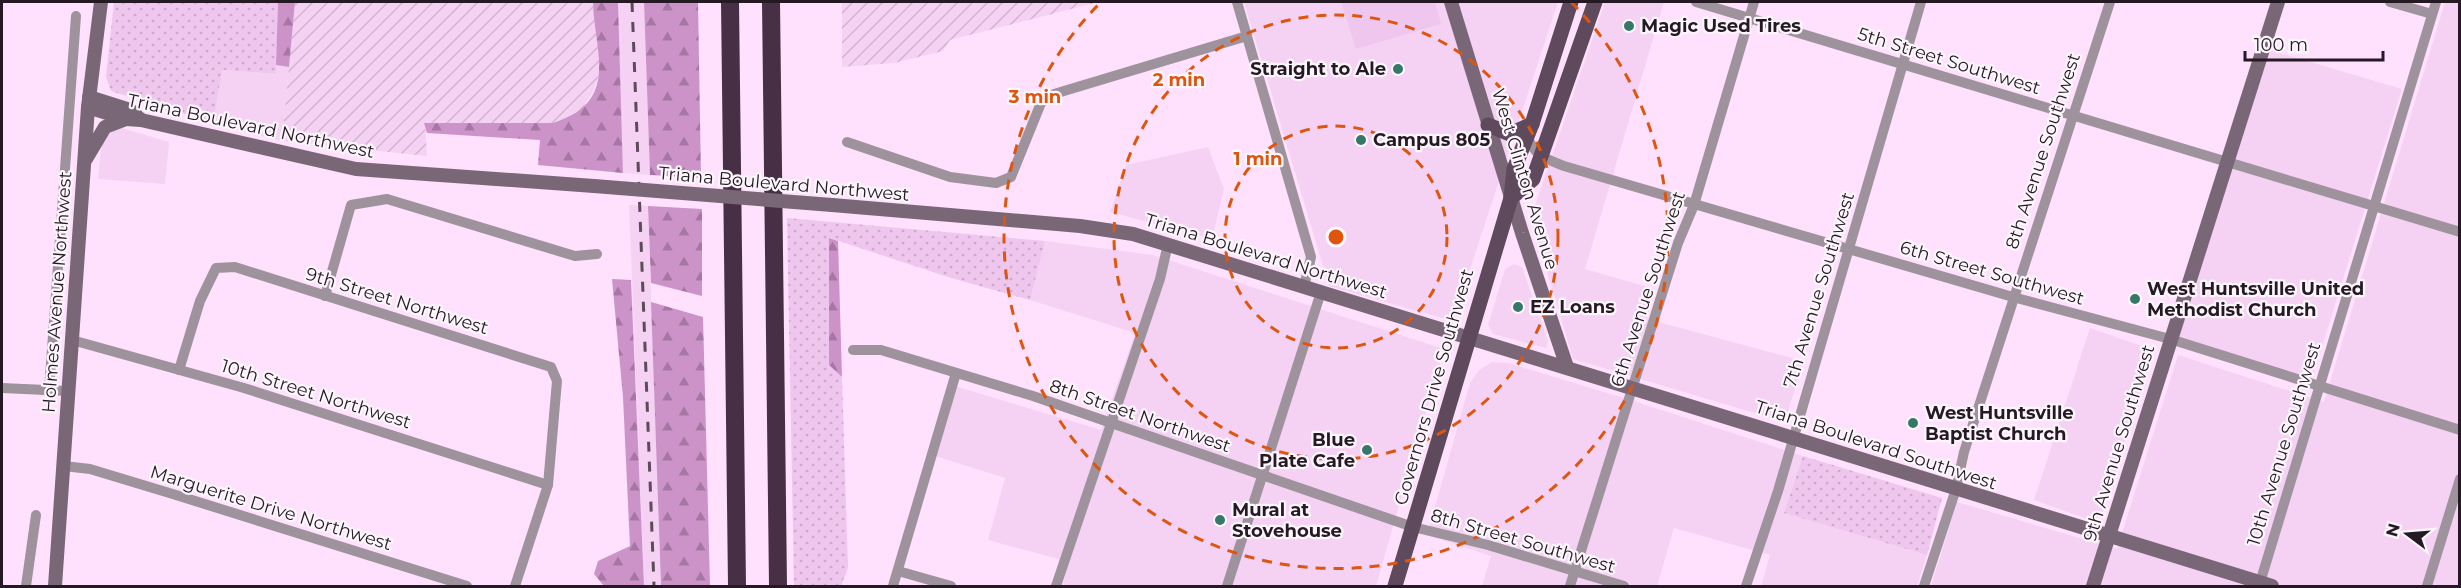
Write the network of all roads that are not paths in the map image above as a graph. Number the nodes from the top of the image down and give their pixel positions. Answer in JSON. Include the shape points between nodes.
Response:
{"nodes":[{"id":1,"x":101,"y":2,"type":"edge"},
{"id":2,"x":730,"y":2,"type":"edge"},
{"id":3,"x":771,"y":2,"type":"edge"},
{"id":4,"x":1237,"y":2,"type":"edge"},
{"id":5,"x":1451,"y":2,"type":"edge"},
{"id":6,"x":1571,"y":2,"type":"edge"},
{"id":7,"x":1595,"y":2,"type":"edge"},
{"id":8,"x":1696,"y":2,"type":"edge"},
{"id":9,"x":1754,"y":2,"type":"edge"},
{"id":10,"x":1921,"y":2,"type":"edge"},
{"id":11,"x":2110,"y":2,"type":"edge"},
{"id":12,"x":2278,"y":2,"type":"edge"},
{"id":13,"x":2390,"y":2,"type":"edge"},
{"id":14,"x":2436,"y":2,"type":"edge"},
{"id":15,"x":2432,"y":14,"type":"junction"},
{"id":16,"x":76,"y":16,"type":"dead end"},
{"id":17,"x":1749,"y":18,"type":"junction"},
{"id":18,"x":1246,"y":36,"type":"junction"},
{"id":19,"x":1903,"y":64,"type":"junction"},
{"id":20,"x":88,"y":102,"type":"junction"},
{"id":21,"x":2072,"y":114,"type":"junction"},
{"id":22,"x":126,"y":119,"type":"junction"},
{"id":23,"x":141,"y":120,"type":"junction"},
{"id":24,"x":1488,"y":124,"type":"junction"},
{"id":25,"x":1529,"y":130,"type":"junction"},
{"id":26,"x":847,"y":142,"type":"dead end"},
{"id":27,"x":1542,"y":157,"type":"junction"},
{"id":28,"x":85,"y":161,"type":"junction"},
{"id":29,"x":2227,"y":161,"type":"junction"},
{"id":30,"x":1511,"y":198,"type":"junction"},
{"id":31,"x":1694,"y":205,"type":"junction"},
{"id":32,"x":2373,"y":207,"type":"junction"},
{"id":33,"x":2460,"y":232,"type":"edge"},
{"id":34,"x":1168,"y":244,"type":"junction"},
{"id":35,"x":1848,"y":249,"type":"junction"},
{"id":36,"x":597,"y":254,"type":"dead end"},
{"id":37,"x":1304,"y":287,"type":"junction"},
{"id":38,"x":1321,"y":292,"type":"junction"},
{"id":39,"x":325,"y":296,"type":"junction"},
{"id":40,"x":2013,"y":297,"type":"junction"},
{"id":41,"x":1469,"y":339,"type":"junction"},
{"id":42,"x":2170,"y":339,"type":"junction"},
{"id":43,"x":72,"y":340,"type":"junction"},
{"id":44,"x":853,"y":350,"type":"dead end"},
{"id":45,"x":1567,"y":367,"type":"junction"},
{"id":46,"x":179,"y":370,"type":"junction"},
{"id":47,"x":956,"y":373,"type":"junction"},
{"id":48,"x":2,"y":388,"type":"edge"},
{"id":49,"x":1633,"y":388,"type":"junction"},
{"id":50,"x":2318,"y":388,"type":"junction"},
{"id":51,"x":49,"y":390,"type":"junction"},
{"id":52,"x":67,"y":391,"type":"junction"},
{"id":53,"x":1110,"y":423,"type":"junction"},
{"id":54,"x":2460,"y":430,"type":"edge"},
{"id":55,"x":1793,"y":437,"type":"junction"},
{"id":56,"x":64,"y":466,"type":"junction"},
{"id":57,"x":1263,"y":475,"type":"junction"},
{"id":58,"x":2460,"y":479,"type":"edge"},
{"id":59,"x":548,"y":485,"type":"junction"},
{"id":60,"x":1956,"y":489,"type":"junction"},
{"id":61,"x":36,"y":515,"type":"dead end"},
{"id":62,"x":1413,"y":527,"type":"junction"},
{"id":63,"x":2109,"y":537,"type":"junction"},
{"id":64,"x":898,"y":571,"type":"junction"},
{"id":65,"x":1575,"y":572,"type":"junction"},
{"id":66,"x":2263,"y":585,"type":"edge"},
{"id":67,"x":26,"y":586,"type":"edge"},
{"id":68,"x":56,"y":586,"type":"edge"},
{"id":69,"x":467,"y":586,"type":"edge"},
{"id":70,"x":515,"y":586,"type":"edge"},
{"id":71,"x":736,"y":586,"type":"edge"},
{"id":72,"x":778,"y":586,"type":"edge"},
{"id":73,"x":893,"y":586,"type":"edge"},
{"id":74,"x":951,"y":586,"type":"edge"},
{"id":75,"x":1056,"y":586,"type":"edge"},
{"id":76,"x":1227,"y":586,"type":"edge"},
{"id":77,"x":1395,"y":586,"type":"edge"},
{"id":78,"x":1570,"y":586,"type":"edge"},
{"id":79,"x":1624,"y":586,"type":"edge"},
{"id":80,"x":1746,"y":586,"type":"edge"},
{"id":81,"x":1924,"y":586,"type":"edge"},
{"id":82,"x":2092,"y":586,"type":"edge"},
{"id":83,"x":2427,"y":586,"type":"edge"}],
"edges":[{"from":1,"to":20,"type":"street","name":"Holmes Avenue Northwest"},
{"from":2,"to":71,"type":"highway"},
{"from":3,"to":72,"type":"highway"},
{"from":4,"to":18,"type":"street"},
{"from":5,"to":24,"type":"street","name":"West Clinton Avenue"},
{"from":6,"to":25,"type":"main road","name":"Governors Drive Southwest"},
{"from":7,"to":27,"type":"main road"},
{"from":8,"to":17,"type":"street","name":"5th Street Southwest"},
{"from":9,"to":17,"type":"street","name":"6th Avenue Southwest"},
{"from":10,"to":19,"type":"street","name":"7th Avenue Southwest"},
{"from":11,"to":21,"type":"street","name":"8th Avenue Southwest"},
{"from":12,"to":29,"type":"street","name":"9th Avenue Southwest"},
{"from":13,"to":15,"type":"street"},
{"from":14,"to":15,"type":"street","name":"10th Avenue Southwest"},
{"from":15,"to":32,"type":"street","name":"10th Avenue Southwest"},
{"from":16,"to":51,"type":"street"},
{"from":17,"to":19,"type":"street","name":"5th Street Southwest"},
{"from":17,"to":31,"type":"street","name":"6th Avenue Southwest"},
{"from":18,"to":26,"type":"street","via":[[1054,94],[1041,103],[1011,177],[996,183],[950,177]]},
{"from":18,"to":37,"type":"street","via":[[1311,257]]},
{"from":19,"to":21,"type":"street","name":"5th Street Southwest"},
{"from":19,"to":35,"type":"street","name":"7th Avenue Southwest"},
{"from":20,"to":22,"type":"street","name":"Triana Boulevard Northwest"},
{"from":20,"to":23,"type":"street","via":[[130,110]]},
{"from":20,"to":28,"type":"street","name":"Holmes Avenue Northwest"},
{"from":21,"to":29,"type":"street","name":"5th Street Southwest"},
{"from":21,"to":40,"type":"street","name":"8th Avenue Southwest"},
{"from":22,"to":23,"type":"street","name":"Triana Boulevard Northwest"},
{"from":22,"to":28,"type":"street","via":[[105,128]]},
{"from":23,"to":34,"type":"street","name":"Triana Boulevard Northwest","bridge":true,"via":[[356,169],[1080,226]]},
{"from":24,"to":25,"type":"main road","via":[[1510,134]]},
{"from":24,"to":30,"type":"street","name":"West Clinton Avenue"},
{"from":25,"to":27,"type":"street","via":[[1532,149]]},
{"from":25,"to":30,"type":"main road","name":"Governors Drive Southwest","via":[[1514,169]]},
{"from":27,"to":30,"type":"main road","via":[[1533,179]]},
{"from":27,"to":31,"type":"street","name":"6th Street Southwest"},
{"from":28,"to":43,"type":"street","name":"Holmes Avenue Northwest"},
{"from":29,"to":32,"type":"street","name":"5th Street Southwest"},
{"from":29,"to":42,"type":"street","name":"9th Avenue Southwest"},
{"from":30,"to":41,"type":"main road","name":"Governors Drive Southwest"},
{"from":30,"to":45,"type":"street","name":"West Clinton Avenue"},
{"from":31,"to":35,"type":"street","name":"6th Street Southwest"},
{"from":31,"to":49,"type":"street","name":"6th Avenue Southwest","via":[[1678,243]]},
{"from":32,"to":33,"type":"street"},
{"from":32,"to":50,"type":"street","name":"10th Avenue Southwest"},
{"from":34,"to":37,"type":"street","name":"Triana Boulevard Northwest"},
{"from":34,"to":53,"type":"street","via":[[1160,279]]},
{"from":35,"to":40,"type":"street","name":"6th Street Southwest"},
{"from":35,"to":55,"type":"street","name":"7th Avenue Southwest"},
{"from":36,"to":39,"type":"street","via":[[575,256],[387,199],[351,205]]},
{"from":37,"to":38,"type":"street","name":"Triana Boulevard Northwest"},
{"from":38,"to":41,"type":"street","name":"Triana Boulevard Northwest"},
{"from":38,"to":57,"type":"street"},
{"from":39,"to":46,"type":"street","name":"9th Street Northwest","via":[[235,267],[216,268],[200,301]]},
{"from":39,"to":59,"type":"street","name":"9th Street Northwest","via":[[551,367],[557,381]]},
{"from":40,"to":42,"type":"street","name":"6th Street Southwest"},
{"from":40,"to":60,"type":"street","name":"8th Avenue Southwest"},
{"from":41,"to":45,"type":"street","name":"Triana Boulevard Southwest"},
{"from":41,"to":62,"type":"main road","name":"Governors Drive Southwest"},
{"from":42,"to":50,"type":"street","name":"6th Street Southwest"},
{"from":42,"to":63,"type":"street","name":"9th Avenue Southwest"},
{"from":43,"to":46,"type":"street","name":"10th Street Northwest"},
{"from":43,"to":52,"type":"street","name":"Holmes Avenue Northwest"},
{"from":44,"to":47,"type":"street","name":"8th Street Northwest","via":[[881,350]]},
{"from":45,"to":49,"type":"street","name":"Triana Boulevard Southwest"},
{"from":46,"to":59,"type":"street","name":"10th Street Northwest"},
{"from":47,"to":53,"type":"street","name":"8th Street Northwest"},
{"from":47,"to":64,"type":"street"},
{"from":48,"to":51,"type":"street"},
{"from":49,"to":55,"type":"street","name":"Triana Boulevard Southwest"},
{"from":49,"to":65,"type":"street","name":"6th Avenue Southwest"},
{"from":50,"to":54,"type":"street","name":"6th Street Southwest"},
{"from":50,"to":66,"type":"street","name":"10th Avenue Southwest"},
{"from":51,"to":52,"type":"street"},
{"from":52,"to":56,"type":"street","name":"Holmes Avenue Northwest"},
{"from":53,"to":57,"type":"street","name":"8th Street Northwest"},
{"from":53,"to":75,"type":"street"},
{"from":55,"to":60,"type":"street","name":"Triana Boulevard Southwest"},
{"from":55,"to":80,"type":"street","name":"7th Avenue Southwest"},
{"from":56,"to":68,"type":"street","name":"Holmes Avenue Northwest"},
{"from":56,"to":69,"type":"street","name":"Marguerite Drive Northwest","via":[[90,469],[155,488]]},
{"from":57,"to":62,"type":"street","name":"8th Street Northwest"},
{"from":57,"to":76,"type":"street"},
{"from":58,"to":83,"type":"street"},
{"from":59,"to":70,"type":"street"},
{"from":60,"to":63,"type":"street","name":"Triana Boulevard Southwest"},
{"from":60,"to":81,"type":"street","name":"8th Avenue Southwest"},
{"from":61,"to":67,"type":"street"},
{"from":62,"to":65,"type":"street","name":"8th Street Southwest"},
{"from":62,"to":77,"type":"main road","name":"Governors Drive Southwest"},
{"from":63,"to":66,"type":"street","name":"Triana Boulevard Southwest"},
{"from":63,"to":82,"type":"street","name":"9th Avenue Southwest"},
{"from":64,"to":73,"type":"street"},
{"from":64,"to":74,"type":"street"},
{"from":65,"to":78,"type":"street","name":"6th Avenue Southwest"},
{"from":65,"to":79,"type":"street","name":"8th Street Southwest"}]}
